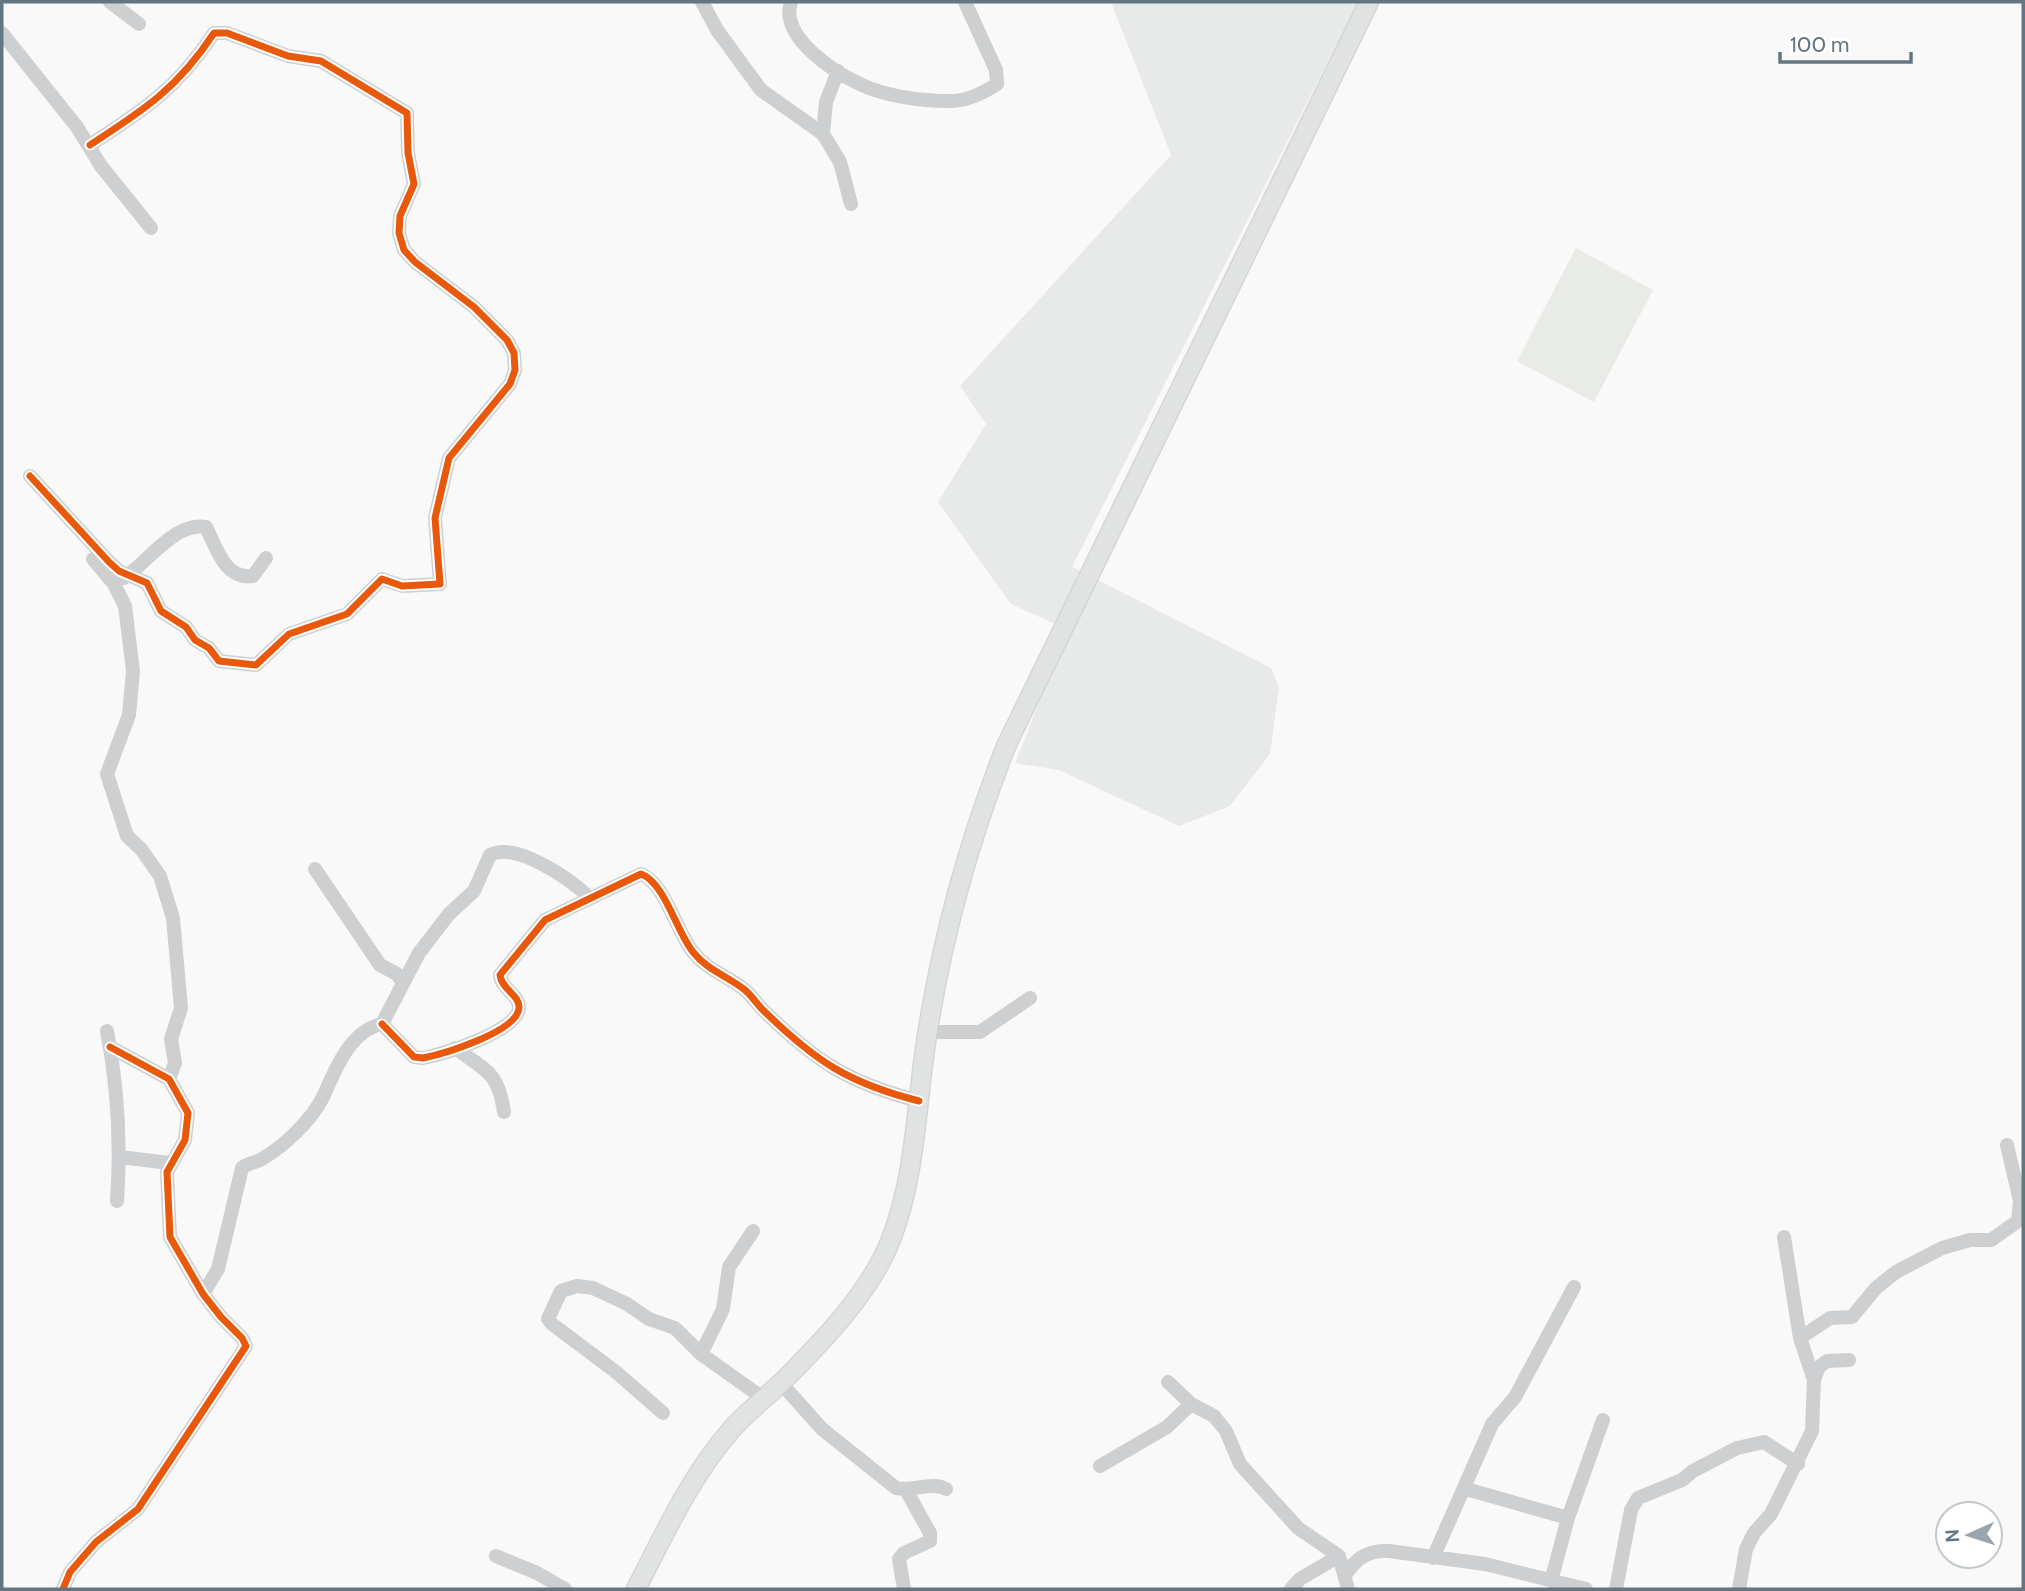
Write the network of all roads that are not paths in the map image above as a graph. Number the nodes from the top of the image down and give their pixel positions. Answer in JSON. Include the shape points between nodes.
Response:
{"nodes":[{"id":1,"x":110,"y":2,"type":"edge"},
{"id":2,"x":702,"y":2,"type":"edge"},
{"id":3,"x":791,"y":2,"type":"edge"},
{"id":4,"x":965,"y":2,"type":"edge"},
{"id":5,"x":1369,"y":2,"type":"edge"},
{"id":6,"x":139,"y":24,"type":"dead end"},
{"id":7,"x":2,"y":33,"type":"edge"},
{"id":8,"x":838,"y":71,"type":"junction"},
{"id":9,"x":823,"y":134,"type":"junction"},
{"id":10,"x":90,"y":145,"type":"junction"},
{"id":11,"x":851,"y":204,"type":"dead end"},
{"id":12,"x":151,"y":228,"type":"dead end"},
{"id":13,"x":30,"y":477,"type":"dead end"},
{"id":14,"x":95,"y":546,"type":"junction"},
{"id":15,"x":266,"y":558,"type":"dead end"},
{"id":16,"x":128,"y":575,"type":"junction"},
{"id":17,"x":114,"y":584,"type":"junction"},
{"id":18,"x":315,"y":869,"type":"dead end"},
{"id":19,"x":590,"y":898,"type":"junction"},
{"id":20,"x":403,"y":983,"type":"junction"},
{"id":21,"x":1030,"y":998,"type":"dead end"},
{"id":22,"x":382,"y":1024,"type":"junction"},
{"id":23,"x":107,"y":1031,"type":"dead end"},
{"id":24,"x":928,"y":1032,"type":"junction"},
{"id":25,"x":110,"y":1047,"type":"junction"},
{"id":26,"x":455,"y":1048,"type":"junction"},
{"id":27,"x":169,"y":1079,"type":"junction"},
{"id":28,"x":919,"y":1101,"type":"junction"},
{"id":29,"x":504,"y":1112,"type":"dead end"},
{"id":30,"x":2007,"y":1145,"type":"dead end"},
{"id":31,"x":120,"y":1157,"type":"junction"},
{"id":32,"x":169,"y":1163,"type":"junction"},
{"id":33,"x":117,"y":1201,"type":"dead end"},
{"id":34,"x":753,"y":1231,"type":"dead end"},
{"id":35,"x":1784,"y":1237,"type":"dead end"},
{"id":36,"x":1574,"y":1287,"type":"dead end"},
{"id":37,"x":204,"y":1294,"type":"junction"},
{"id":38,"x":1800,"y":1338,"type":"junction"},
{"id":39,"x":701,"y":1354,"type":"junction"},
{"id":40,"x":1849,"y":1360,"type":"dead end"},
{"id":41,"x":1814,"y":1380,"type":"junction"},
{"id":42,"x":1168,"y":1382,"type":"dead end"},
{"id":43,"x":781,"y":1383,"type":"junction"},
{"id":44,"x":762,"y":1398,"type":"junction"},
{"id":45,"x":1191,"y":1404,"type":"junction"},
{"id":46,"x":663,"y":1413,"type":"dead end"},
{"id":47,"x":1603,"y":1420,"type":"dead end"},
{"id":48,"x":1798,"y":1464,"type":"junction"},
{"id":49,"x":1100,"y":1466,"type":"dead end"},
{"id":50,"x":946,"y":1489,"type":"dead end"},
{"id":51,"x":1466,"y":1489,"type":"junction"},
{"id":52,"x":906,"y":1490,"type":"junction"},
{"id":53,"x":1568,"y":1518,"type":"junction"},
{"id":54,"x":496,"y":1556,"type":"dead end"},
{"id":55,"x":1339,"y":1556,"type":"junction"},
{"id":56,"x":1433,"y":1558,"type":"junction"},
{"id":57,"x":1551,"y":1581,"type":"junction"},
{"id":58,"x":1347,"y":1582,"type":"edge"},
{"id":59,"x":62,"y":1589,"type":"edge"},
{"id":60,"x":565,"y":1589,"type":"edge"},
{"id":61,"x":636,"y":1589,"type":"edge"},
{"id":62,"x":904,"y":1589,"type":"edge"},
{"id":63,"x":1291,"y":1589,"type":"edge"},
{"id":64,"x":1586,"y":1589,"type":"edge"},
{"id":65,"x":1616,"y":1589,"type":"edge"},
{"id":66,"x":1739,"y":1589,"type":"edge"}],
"edges":[{"from":1,"to":6,"type":"street"},
{"from":2,"to":9,"type":"street","via":[[761,90]]},
{"from":3,"to":8,"type":"street","via":[[789,22],[802,43]]},
{"from":4,"to":8,"type":"street","via":[[996,70],[997,84],[983,93],[946,102],[899,95],[863,86]]},
{"from":5,"to":24,"type":"main road","via":[[1007,744],[966,853],[944,937]]},
{"from":7,"to":10,"type":"street"},
{"from":8,"to":9,"type":"street","via":[[826,102]]},
{"from":9,"to":11,"type":"street","via":[[840,162]]},
{"from":10,"to":12,"type":"street","via":[[101,166]]},
{"from":10,"to":16,"type":"street","via":[[152,105],[197,60],[214,33],[227,33],[288,56],[321,61],[407,113],[414,184],[400,216],[404,250],[474,307],[514,353],[510,384],[449,458],[441,482],[435,518],[440,584],[402,586],[382,579],[347,614],[289,634],[256,665],[219,661],[186,627],[161,611],[147,583]]},
{"from":13,"to":14,"type":"street"},
{"from":14,"to":16,"type":"street"},
{"from":14,"to":17,"type":"street","via":[[90,555]]},
{"from":15,"to":16,"type":"street","via":[[253,576],[232,575],[205,527],[195,526],[179,532]]},
{"from":16,"to":17,"type":"street"},
{"from":17,"to":27,"type":"street","via":[[129,622],[132,693],[129,715],[107,774],[127,836],[160,876],[171,909],[181,998],[171,1039],[175,1062]]},
{"from":18,"to":20,"type":"street","via":[[380,965]]},
{"from":19,"to":20,"type":"street","via":[[560,874],[518,852],[498,850],[485,863],[474,891],[419,953]]},
{"from":19,"to":26,"type":"street","via":[[545,920],[500,975],[501,983],[517,999],[517,1013],[498,1032]]},
{"from":19,"to":28,"type":"street","via":[[641,874],[652,878],[679,932],[706,967],[746,990],[761,1009],[834,1071],[882,1092]]},
{"from":20,"to":22,"type":"street"},
{"from":21,"to":24,"type":"street","via":[[980,1032]]},
{"from":22,"to":26,"type":"street","via":[[414,1056],[428,1057]]},
{"from":22,"to":37,"type":"street","via":[[353,1042],[322,1098],[297,1130],[278,1148],[242,1168],[218,1269]]},
{"from":23,"to":25,"type":"street"},
{"from":24,"to":28,"type":"main road"},
{"from":25,"to":27,"type":"street"},
{"from":25,"to":31,"type":"street"},
{"from":26,"to":29,"type":"street","via":[[494,1076]]},
{"from":27,"to":32,"type":"street","via":[[188,1113],[185,1140]]},
{"from":28,"to":43,"type":"main road","via":[[905,1198],[889,1243],[853,1304]]},
{"from":30,"to":38,"type":"street","via":[[2020,1202],[2018,1221],[1991,1240],[1942,1248],[1896,1272],[1852,1317],[1830,1318]]},
{"from":31,"to":32,"type":"street"},
{"from":31,"to":33,"type":"street"},
{"from":32,"to":37,"type":"street","via":[[170,1237]]},
{"from":34,"to":39,"type":"street","via":[[729,1267],[723,1309]]},
{"from":35,"to":38,"type":"street"},
{"from":36,"to":51,"type":"street","via":[[1515,1397],[1492,1424]]},
{"from":37,"to":59,"type":"street","via":[[242,1338],[246,1346],[242,1355],[138,1509],[96,1542]]},
{"from":38,"to":41,"type":"street"},
{"from":39,"to":44,"type":"street"},
{"from":39,"to":46,"type":"street","via":[[675,1328],[649,1320],[593,1288],[561,1291],[548,1319],[552,1324]]},
{"from":40,"to":41,"type":"street","via":[[1827,1361]]},
{"from":41,"to":48,"type":"street","via":[[1812,1431]]},
{"from":42,"to":45,"type":"street"},
{"from":43,"to":44,"type":"main road"},
{"from":43,"to":52,"type":"street","via":[[822,1429],[896,1488]]},
{"from":44,"to":61,"type":"main road","via":[[697,1476]]},
{"from":45,"to":49,"type":"street","via":[[1167,1427]]},
{"from":45,"to":55,"type":"street","via":[[1214,1416],[1240,1464],[1265,1494],[1306,1536]]},
{"from":47,"to":53,"type":"street"},
{"from":48,"to":65,"type":"street","via":[[1764,1442],[1737,1448],[1682,1480],[1638,1498],[1631,1510]]},
{"from":48,"to":66,"type":"street","via":[[1746,1549]]},
{"from":50,"to":52,"type":"street"},
{"from":51,"to":53,"type":"street"},
{"from":51,"to":56,"type":"street"},
{"from":52,"to":62,"type":"street","via":[[930,1541],[899,1559]]},
{"from":53,"to":57,"type":"street"},
{"from":54,"to":60,"type":"street"},
{"from":55,"to":58,"type":"street"},
{"from":55,"to":63,"type":"street"},
{"from":56,"to":57,"type":"street","via":[[1485,1564]]},
{"from":56,"to":58,"type":"street","via":[[1378,1551],[1354,1562]]},
{"from":57,"to":64,"type":"street"}]}
